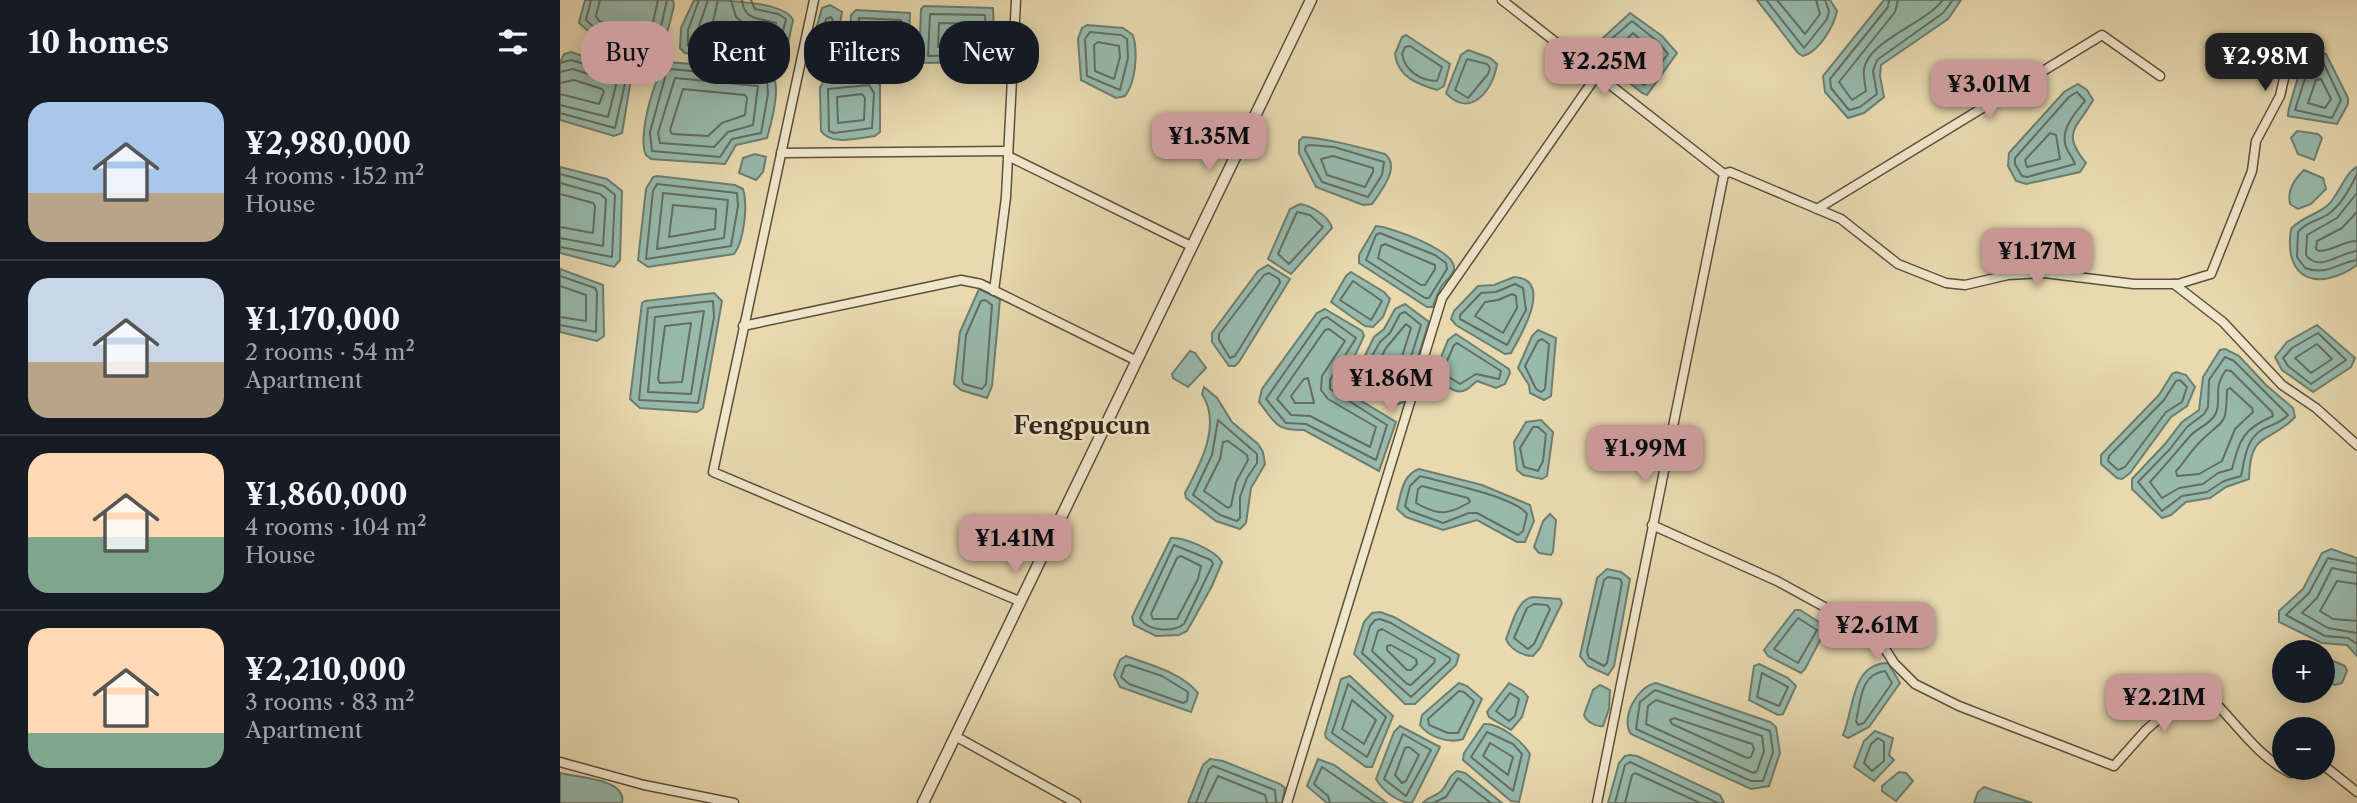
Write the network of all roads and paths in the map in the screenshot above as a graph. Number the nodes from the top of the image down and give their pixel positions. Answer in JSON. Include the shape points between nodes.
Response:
{"nodes":[{"id":1,"x":814,"y":0,"type":"edge"},
{"id":2,"x":1016,"y":0,"type":"edge"},
{"id":3,"x":1311,"y":0,"type":"edge"},
{"id":4,"x":1502,"y":0,"type":"edge"},
{"id":5,"x":2291,"y":48,"type":"dead end"},
{"id":6,"x":1597,"y":75,"type":"junction"},
{"id":7,"x":2160,"y":76,"type":"dead end"},
{"id":8,"x":780,"y":153,"type":"junction"},
{"id":9,"x":1008,"y":153,"type":"junction"},
{"id":10,"x":1724,"y":174,"type":"junction"},
{"id":11,"x":1816,"y":209,"type":"junction"},
{"id":12,"x":1191,"y":246,"type":"junction"},
{"id":13,"x":2174,"y":284,"type":"junction"},
{"id":14,"x":994,"y":291,"type":"junction"},
{"id":15,"x":743,"y":326,"type":"junction"},
{"id":16,"x":1135,"y":360,"type":"junction"},
{"id":17,"x":2357,"y":445,"type":"edge"},
{"id":18,"x":1652,"y":525,"type":"junction"},
{"id":19,"x":1019,"y":601,"type":"junction"},
{"id":20,"x":955,"y":736,"type":"junction"},
{"id":21,"x":560,"y":762,"type":"edge"},
{"id":22,"x":2272,"y":762,"type":"edge"},
{"id":23,"x":2335,"y":774,"type":"edge"},
{"id":24,"x":2357,"y":792,"type":"edge"},
{"id":25,"x":734,"y":803,"type":"edge"},
{"id":26,"x":923,"y":803,"type":"edge"},
{"id":27,"x":1076,"y":803,"type":"edge"},
{"id":28,"x":1287,"y":803,"type":"edge"},
{"id":29,"x":1597,"y":803,"type":"edge"}],
"edges":[{"from":1,"to":8,"type":"street"},
{"from":2,"to":9,"type":"street"},
{"from":3,"to":12,"type":"street"},
{"from":4,"to":6,"type":"street"},
{"from":5,"to":13,"type":"street","via":[[2280,96],[2256,141],[2252,171],[2215,268],[2206,277]]},
{"from":6,"to":10,"type":"street"},
{"from":6,"to":28,"type":"street","via":[[1442,298]]},
{"from":7,"to":11,"type":"street","via":[[2102,36]]},
{"from":8,"to":9,"type":"street"},
{"from":8,"to":15,"type":"street"},
{"from":9,"to":12,"type":"street"},
{"from":9,"to":14,"type":"street"},
{"from":10,"to":11,"type":"street","via":[[1730,172]]},
{"from":10,"to":18,"type":"street"},
{"from":11,"to":13,"type":"street","via":[[1840,219],[1898,264],[1946,283],[1965,285],[2044,273],[2134,285]]},
{"from":12,"to":16,"type":"street"},
{"from":13,"to":17,"type":"street","via":[[2223,322],[2282,385]]},
{"from":14,"to":15,"type":"street","via":[[974,282],[949,281]]},
{"from":14,"to":16,"type":"street"},
{"from":15,"to":19,"type":"street","via":[[713,472]]},
{"from":16,"to":19,"type":"street"},
{"from":18,"to":22,"type":"street","via":[[1777,581],[1876,636],[1915,684],[2113,766],[2197,685]]},
{"from":18,"to":29,"type":"street"},
{"from":19,"to":20,"type":"street"},
{"from":20,"to":26,"type":"street"},
{"from":20,"to":27,"type":"street"},
{"from":21,"to":25,"type":"street"},
{"from":23,"to":24,"type":"street"}]}
